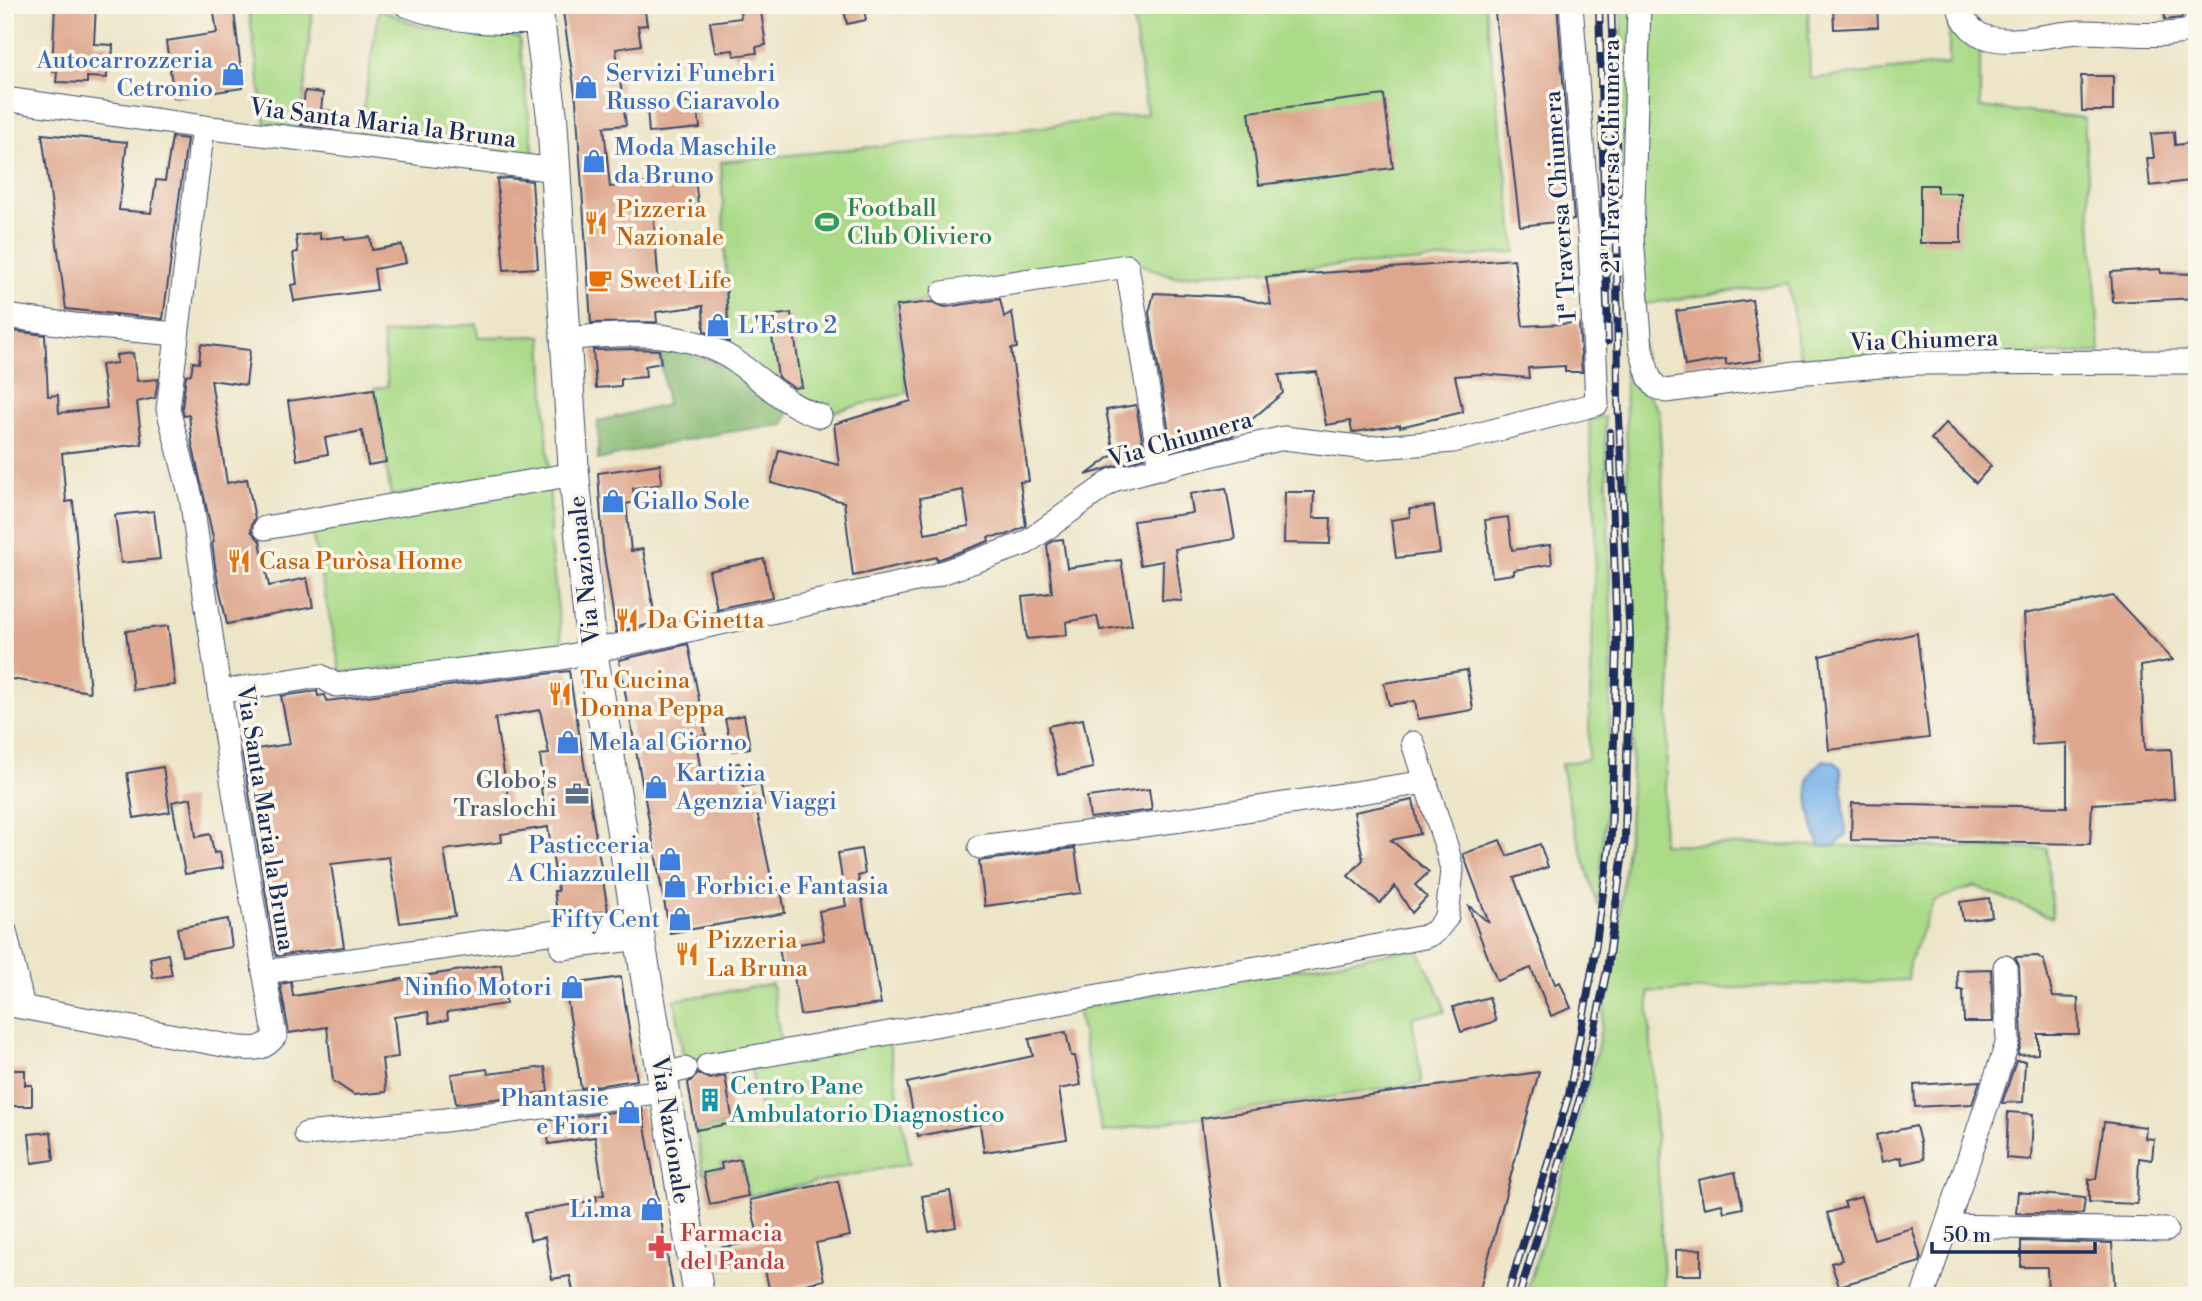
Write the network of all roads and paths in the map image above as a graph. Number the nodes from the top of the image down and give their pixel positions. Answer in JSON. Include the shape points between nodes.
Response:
{"nodes":[{"id":1,"x":406,"y":5,"type":"edge"},
{"id":2,"x":1571,"y":5,"type":"edge"},
{"id":3,"x":1639,"y":5,"type":"edge"},
{"id":4,"x":1958,"y":5,"type":"edge"},
{"id":5,"x":538,"y":14,"type":"edge"},
{"id":6,"x":2197,"y":18,"type":"edge"},
{"id":7,"x":5,"y":99,"type":"edge"},
{"id":8,"x":203,"y":127,"type":"junction"},
{"id":9,"x":556,"y":170,"type":"junction"},
{"id":10,"x":943,"y":293,"type":"dead end"},
{"id":11,"x":5,"y":316,"type":"edge"},
{"id":12,"x":177,"y":334,"type":"junction"},
{"id":13,"x":566,"y":339,"type":"junction"},
{"id":14,"x":2197,"y":362,"type":"edge"},
{"id":15,"x":1656,"y":387,"type":"joint"},
{"id":16,"x":1597,"y":404,"type":"joint"},
{"id":17,"x":820,"y":416,"type":"dead end"},
{"id":18,"x":1161,"y":468,"type":"junction"},
{"id":19,"x":573,"y":474,"type":"junction"},
{"id":20,"x":265,"y":528,"type":"dead end"},
{"id":21,"x":592,"y":651,"type":"junction"},
{"id":22,"x":219,"y":692,"type":"junction"},
{"id":23,"x":1413,"y":743,"type":"dead end"},
{"id":24,"x":1426,"y":782,"type":"junction"},
{"id":25,"x":980,"y":847,"type":"dead end"},
{"id":26,"x":638,"y":929,"type":"junction"},
{"id":27,"x":5,"y":931,"type":"edge"},
{"id":28,"x":2005,"y":967,"type":"dead end"},
{"id":29,"x":264,"y":972,"type":"junction"},
{"id":30,"x":305,"y":980,"type":"dead end"},
{"id":31,"x":14,"y":1005,"type":"edge"},
{"id":32,"x":708,"y":1065,"type":"dead end"},
{"id":33,"x":670,"y":1078,"type":"junction"},
{"id":34,"x":306,"y":1134,"type":"dead end"},
{"id":35,"x":1948,"y":1226,"type":"junction"},
{"id":36,"x":2166,"y":1230,"type":"dead end"},
{"id":37,"x":699,"y":1296,"type":"edge"},
{"id":38,"x":1923,"y":1296,"type":"edge"}],
"edges":[{"from":1,"to":5,"type":"street","via":[[435,16],[509,23]]},
{"from":2,"to":16,"type":"street","name":"1ª Traversa Chiumera"},
{"from":3,"to":15,"type":"street","name":"2ª Traversa Chiumera","via":[[1632,237],[1642,349]]},
{"from":4,"to":6,"type":"street","via":[[1972,30],[2000,40],[2078,32],[2175,35],[2193,30]]},
{"from":5,"to":9,"type":"main road","name":"Via Nazionale"},
{"from":7,"to":8,"type":"street","name":"Via Santa Maria la Bruna"},
{"from":8,"to":9,"type":"street","name":"Via Santa Maria la Bruna"},
{"from":8,"to":12,"type":"street","name":"Via Santa Maria la Bruna"},
{"from":9,"to":13,"type":"main road","name":"Via Nazionale"},
{"from":10,"to":18,"type":"street","via":[[1127,266]]},
{"from":11,"to":12,"type":"street"},
{"from":12,"to":22,"type":"street","name":"Via Santa Maria la Bruna","via":[[169,409],[191,497]]},
{"from":13,"to":17,"type":"street","via":[[649,335],[690,341],[734,360],[780,397]]},
{"from":13,"to":19,"type":"main road","name":"Via Nazionale"},
{"from":14,"to":15,"type":"street","name":"Via Chiumera","via":[[1917,363],[1666,391]]},
{"from":16,"to":18,"type":"street","name":"Via Chiumera","via":[[1453,441],[1367,448],[1284,438]]},
{"from":18,"to":21,"type":"street","name":"Via Chiumera","via":[[1113,480],[1026,543],[964,567]]},
{"from":19,"to":20,"type":"street"},
{"from":19,"to":21,"type":"main road","name":"Via Nazionale"},
{"from":21,"to":22,"type":"street","name":"Via Chiumera","via":[[337,685],[320,676]]},
{"from":21,"to":26,"type":"main road","name":"Via Nazionale"},
{"from":22,"to":29,"type":"street","name":"Via Santa Maria la Bruna"},
{"from":23,"to":24,"type":"street"},
{"from":24,"to":25,"type":"street"},
{"from":24,"to":32,"type":"street","via":[[1452,870],[1447,917],[1424,937]]},
{"from":26,"to":29,"type":"street"},
{"from":26,"to":30,"type":"street"},
{"from":26,"to":33,"type":"main road","name":"Via Nazionale"},
{"from":27,"to":31,"type":"street"},
{"from":28,"to":35,"type":"street","via":[[2008,1041]]},
{"from":29,"to":31,"type":"street","name":"Via Santa Maria la Bruna","via":[[275,1036],[259,1050]]},
{"from":33,"to":34,"type":"street","via":[[445,1120]]},
{"from":33,"to":37,"type":"main road","name":"Via Nazionale"},
{"from":35,"to":36,"type":"street"},
{"from":35,"to":38,"type":"street"}]}
